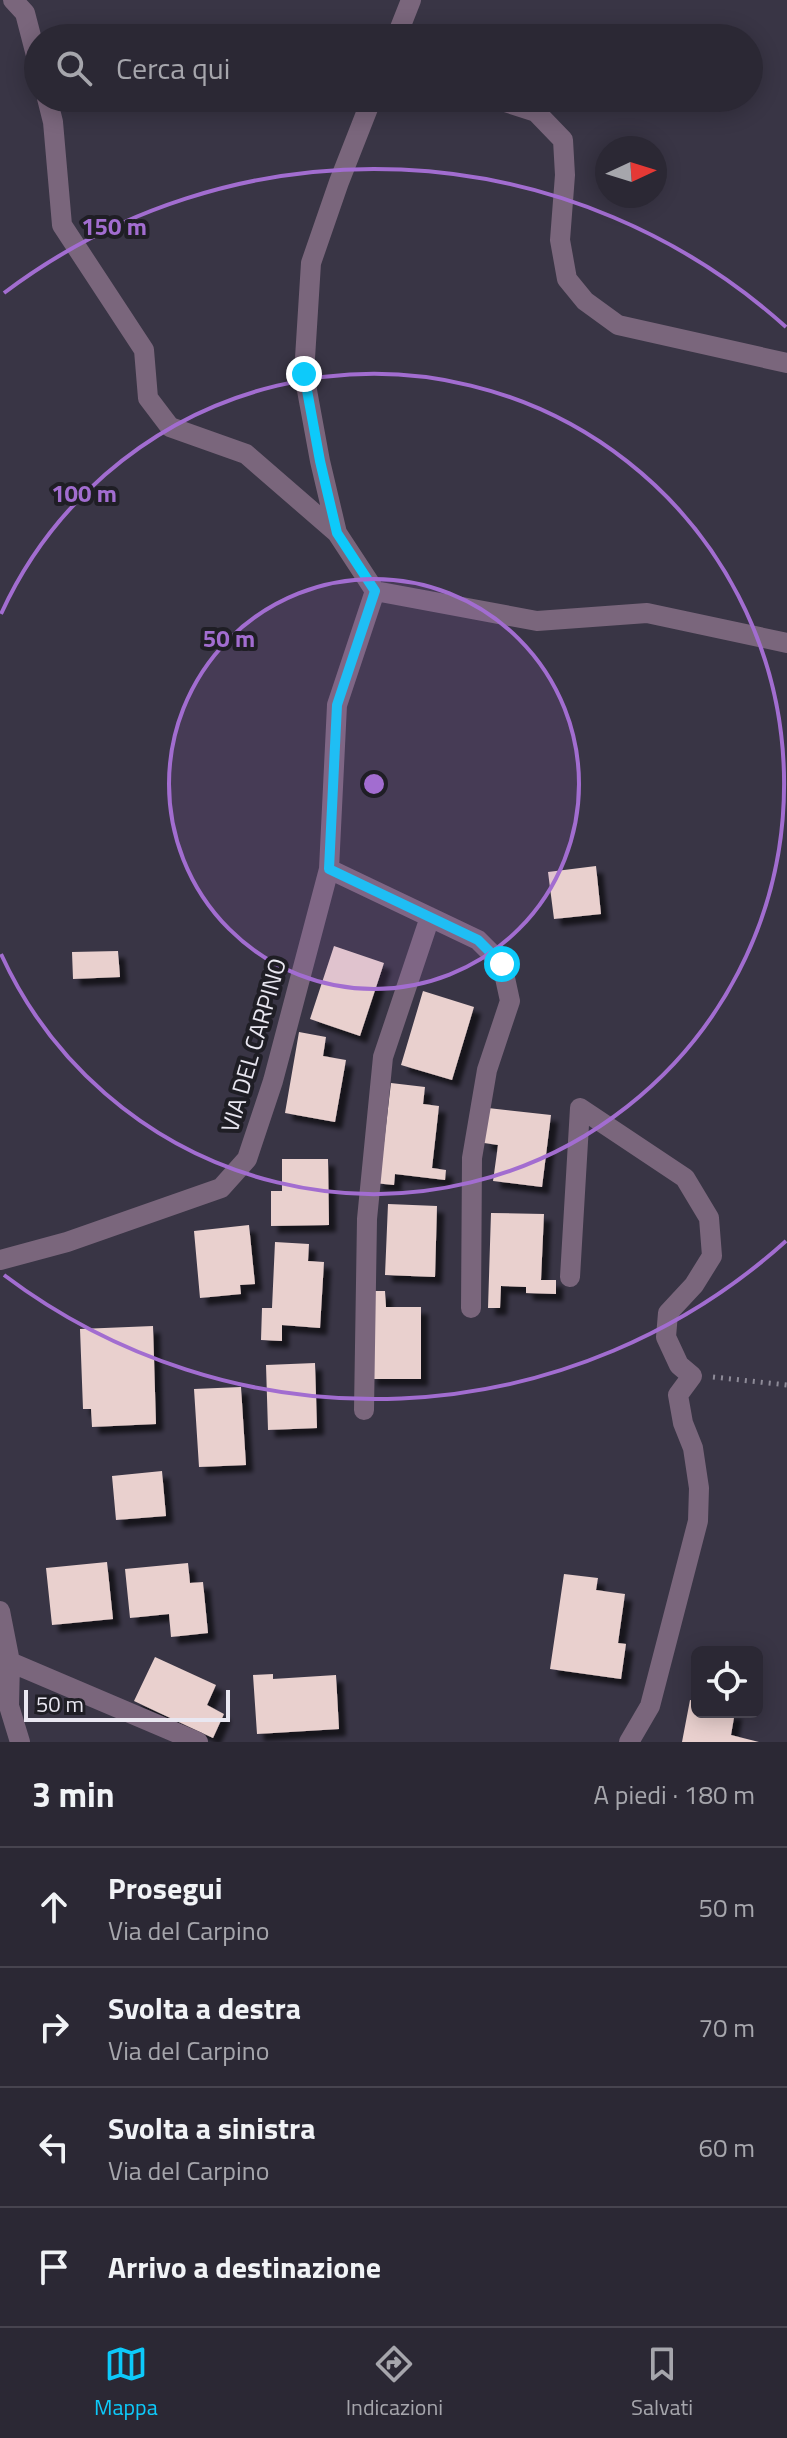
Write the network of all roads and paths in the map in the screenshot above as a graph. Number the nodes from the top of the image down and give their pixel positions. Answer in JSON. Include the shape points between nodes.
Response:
{"nodes":[{"id":1,"x":13,"y":0,"type":"edge"},
{"id":2,"x":411,"y":0,"type":"edge"},
{"id":3,"x":28,"y":24,"type":"edge"},
{"id":4,"x":402,"y":24,"type":"edge"},
{"id":5,"x":50,"y":112,"type":"edge"},
{"id":6,"x":366,"y":112,"type":"edge"},
{"id":7,"x":536,"y":112,"type":"edge"},
{"id":8,"x":787,"y":363,"type":"edge"},
{"id":9,"x":337,"y":533,"type":"junction"},
{"id":10,"x":375,"y":591,"type":"junction"},
{"id":11,"x":787,"y":643,"type":"edge"},
{"id":12,"x":329,"y":869,"type":"junction"},
{"id":13,"x":430,"y":917,"type":"junction"},
{"id":14,"x":0,"y":1260,"type":"edge"},
{"id":15,"x":570,"y":1277,"type":"dead end"},
{"id":16,"x":471,"y":1308,"type":"dead end"},
{"id":17,"x":692,"y":1376,"type":"junction"},
{"id":18,"x":787,"y":1385,"type":"edge"},
{"id":19,"x":364,"y":1410,"type":"dead end"},
{"id":20,"x":0,"y":1611,"type":"edge"},
{"id":21,"x":5,"y":1666,"type":"edge"},
{"id":22,"x":20,"y":1742,"type":"edge"},
{"id":23,"x":198,"y":1742,"type":"edge"},
{"id":24,"x":629,"y":1742,"type":"edge"}],
"edges":[{"from":1,"to":3,"type":"street"},
{"from":2,"to":4,"type":"street"},
{"from":5,"to":9,"type":"street","via":[[62,225],[144,350],[148,398],[170,427],[246,454]]},
{"from":6,"to":9,"type":"street","via":[[311,263],[304,374]]},
{"from":7,"to":8,"type":"street","via":[[563,140],[560,240],[567,279],[585,301],[618,325]]},
{"from":9,"to":10,"type":"street"},
{"from":10,"to":11,"type":"street","via":[[537,621],[647,613]]},
{"from":10,"to":12,"type":"street","name":"VIA DEL CARPINO","via":[[337,705]]},
{"from":12,"to":13,"type":"street"},
{"from":12,"to":14,"type":"street","name":"VIA DEL CARPINO","via":[[247,1159],[221,1188]]},
{"from":13,"to":16,"type":"street","via":[[478,940],[502,964],[510,1001],[487,1070],[472,1158]]},
{"from":13,"to":19,"type":"street","via":[[383,1057],[367,1219]]},
{"from":15,"to":17,"type":"street","via":[[580,1108],[685,1178],[709,1218],[712,1256],[668,1313],[666,1337],[679,1365]]},
{"from":17,"to":18,"type":"path"},
{"from":17,"to":24,"type":"street","via":[[678,1395],[693,1448],[698,1521],[650,1706]]},
{"from":20,"to":21,"type":"street"},
{"from":21,"to":22,"type":"street"},
{"from":21,"to":23,"type":"street"}]}
